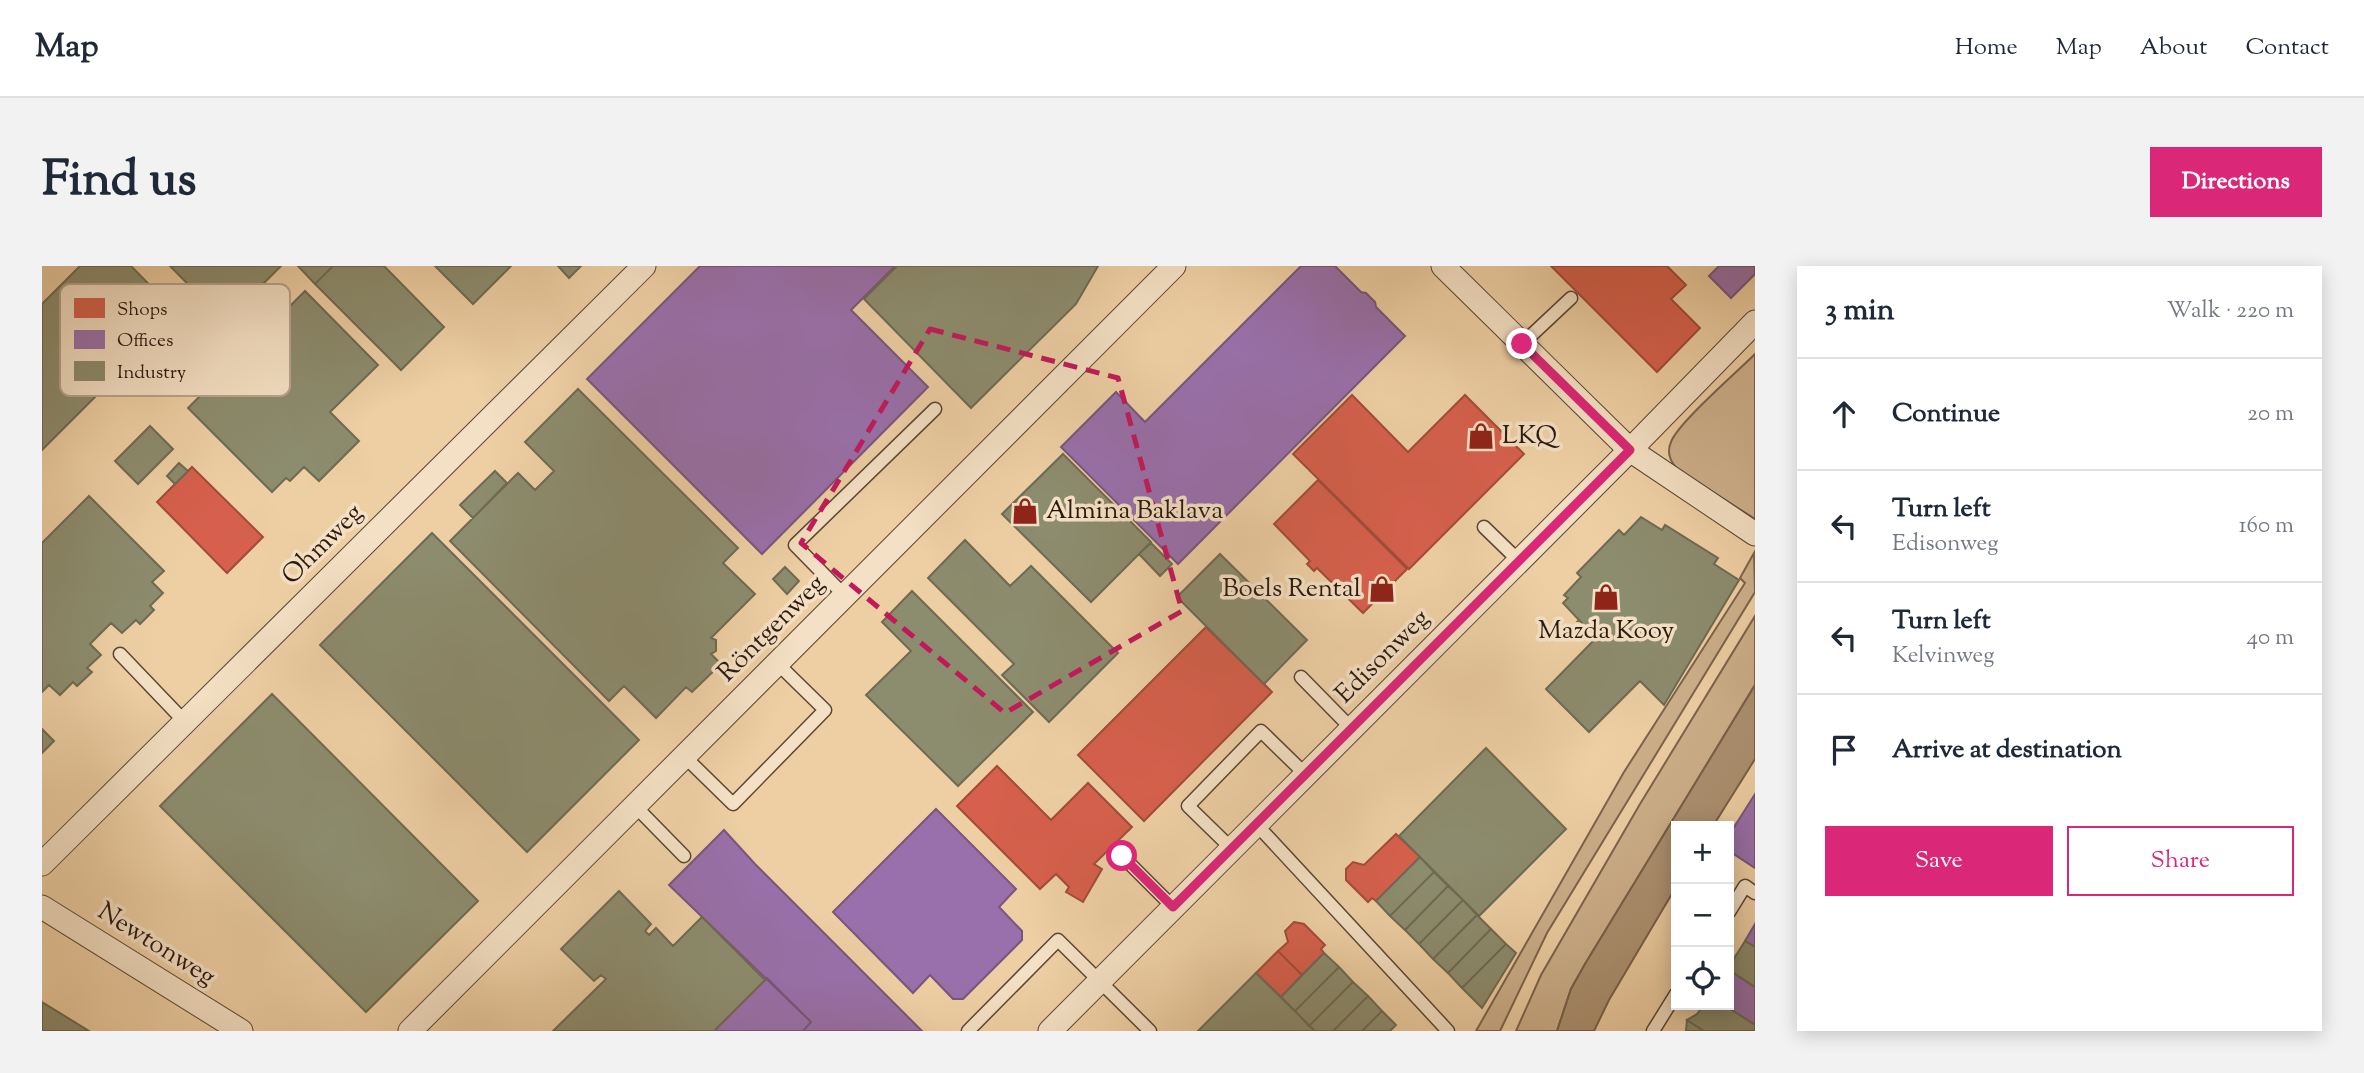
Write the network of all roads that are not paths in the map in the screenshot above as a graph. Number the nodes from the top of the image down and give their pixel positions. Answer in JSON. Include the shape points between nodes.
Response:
{"nodes":[{"id":1,"x":644,"y":266,"type":"edge"},
{"id":2,"x":1174,"y":266,"type":"edge"},
{"id":3,"x":1443,"y":266,"type":"edge"},
{"id":4,"x":1571,"y":298,"type":"dead end"},
{"id":5,"x":1755,"y":323,"type":"edge"},
{"id":6,"x":1522,"y":344,"type":"junction"},
{"id":7,"x":935,"y":408,"type":"dead end"},
{"id":8,"x":1630,"y":450,"type":"junction"},
{"id":9,"x":1485,"y":527,"type":"dead end"},
{"id":10,"x":1755,"y":534,"type":"edge"},
{"id":11,"x":1520,"y":561,"type":"junction"},
{"id":12,"x":845,"y":596,"type":"junction"},
{"id":13,"x":120,"y":654,"type":"dead end"},
{"id":14,"x":777,"y":663,"type":"junction"},
{"id":15,"x":1301,"y":677,"type":"dead end"},
{"id":16,"x":186,"y":722,"type":"junction"},
{"id":17,"x":1351,"y":728,"type":"junction"},
{"id":18,"x":684,"y":756,"type":"junction"},
{"id":19,"x":1306,"y":774,"type":"junction"},
{"id":20,"x":635,"y":806,"type":"junction"},
{"id":21,"x":1256,"y":824,"type":"junction"},
{"id":22,"x":1231,"y":848,"type":"junction"},
{"id":23,"x":684,"y":856,"type":"dead end"},
{"id":24,"x":1122,"y":856,"type":"dead end"},
{"id":25,"x":42,"y":864,"type":"edge"},
{"id":26,"x":1755,"y":893,"type":"edge"},
{"id":27,"x":1734,"y":904,"type":"edge"},
{"id":28,"x":42,"y":907,"type":"edge"},
{"id":29,"x":1173,"y":907,"type":"junction"},
{"id":30,"x":1100,"y":981,"type":"junction"},
{"id":31,"x":1671,"y":1002,"type":"edge"},
{"id":32,"x":241,"y":1031,"type":"edge"},
{"id":33,"x":410,"y":1031,"type":"edge"},
{"id":34,"x":968,"y":1031,"type":"edge"},
{"id":35,"x":1050,"y":1031,"type":"edge"},
{"id":36,"x":1150,"y":1031,"type":"edge"},
{"id":37,"x":1448,"y":1031,"type":"edge"},
{"id":38,"x":1653,"y":1031,"type":"edge"}],
"edges":[{"from":1,"to":16,"type":"street","name":"Ohmweg"},
{"from":2,"to":12,"type":"street","name":"Röntgenweg"},
{"from":3,"to":6,"type":"street"},
{"from":4,"to":6,"type":"lane"},
{"from":5,"to":8,"type":"street","name":"Edisonweg"},
{"from":6,"to":8,"type":"street"},
{"from":7,"to":12,"type":"lane","via":[[795,545]]},
{"from":8,"to":10,"type":"street"},
{"from":8,"to":11,"type":"street","name":"Edisonweg"},
{"from":9,"to":11,"type":"lane"},
{"from":11,"to":17,"type":"street","name":"Edisonweg"},
{"from":12,"to":14,"type":"street","name":"Röntgenweg"},
{"from":13,"to":16,"type":"lane"},
{"from":14,"to":18,"type":"street","name":"Röntgenweg"},
{"from":14,"to":18,"type":"lane","via":[[825,710],[733,804]]},
{"from":15,"to":17,"type":"lane"},
{"from":16,"to":25,"type":"street","name":"Ohmweg"},
{"from":17,"to":19,"type":"street","name":"Edisonweg"},
{"from":18,"to":20,"type":"street","name":"Röntgenweg"},
{"from":19,"to":21,"type":"street","name":"Edisonweg"},
{"from":19,"to":22,"type":"lane","via":[[1261,731],[1188,806]]},
{"from":20,"to":23,"type":"lane"},
{"from":20,"to":33,"type":"street","name":"Röntgenweg"},
{"from":21,"to":22,"type":"street","name":"Edisonweg"},
{"from":21,"to":37,"type":"lane"},
{"from":22,"to":29,"type":"street","name":"Edisonweg"},
{"from":24,"to":29,"type":"lane"},
{"from":26,"to":27,"type":"lane","via":[[1745,886]]},
{"from":28,"to":32,"type":"street","name":"Newtonweg"},
{"from":29,"to":30,"type":"street","name":"Edisonweg"},
{"from":30,"to":34,"type":"lane","via":[[1058,940]]},
{"from":30,"to":35,"type":"street","name":"Edisonweg"},
{"from":30,"to":36,"type":"lane"},
{"from":31,"to":38,"type":"lane"}]}
